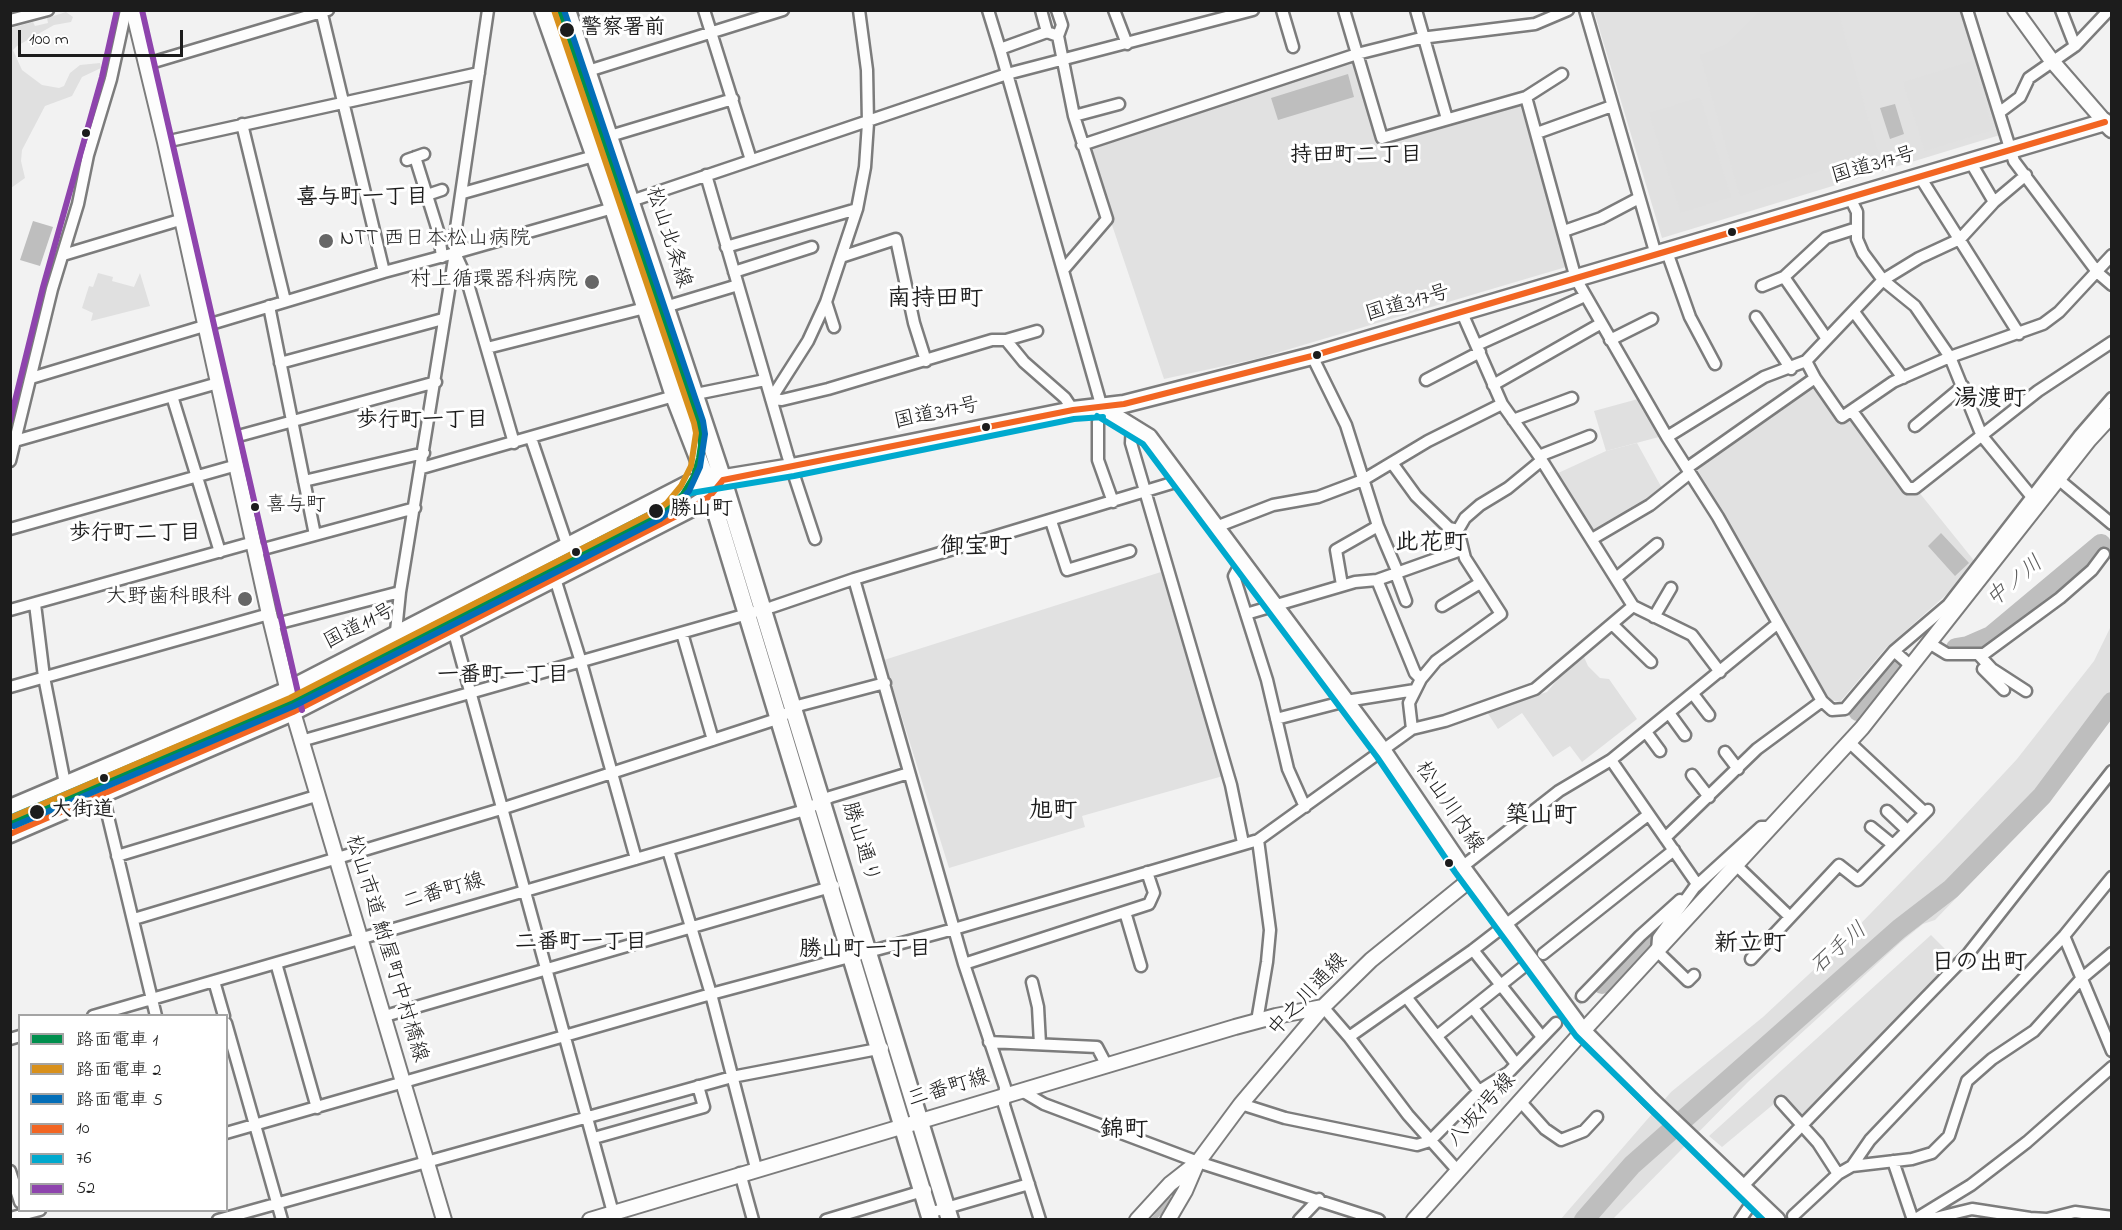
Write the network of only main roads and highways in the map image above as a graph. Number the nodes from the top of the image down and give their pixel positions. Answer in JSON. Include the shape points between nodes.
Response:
{"nodes":[{"id":1,"x":568,"y":11,"type":"edge"},
{"id":2,"x":544,"y":14,"type":"edge"},
{"id":3,"x":2110,"y":123,"type":"edge"},
{"id":4,"x":1102,"y":408,"type":"junction"},
{"id":5,"x":713,"y":486,"type":"junction"},
{"id":6,"x":755,"y":611,"type":"junction"},
{"id":7,"x":10,"y":808,"type":"edge"},
{"id":8,"x":10,"y":834,"type":"edge"},
{"id":9,"x":887,"y":1047,"type":"junction"},
{"id":10,"x":911,"y":1124,"type":"junction"},
{"id":11,"x":948,"y":1214,"type":"edge"},
{"id":12,"x":930,"y":1216,"type":"edge"},
{"id":13,"x":1777,"y":1220,"type":"edge"}],
"edges":[{"from":1,"to":5,"type":"main road","name":"松山北条線","via":[[696,394]]},
{"from":2,"to":5,"type":"main road","name":"松山北条線","via":[[674,396]]},
{"from":3,"to":4,"type":"main road","name":"国道317号","via":[[1311,356]]},
{"from":4,"to":5,"type":"main road","name":"国道317号","via":[[1073,410]]},
{"from":4,"to":13,"type":"main road","name":"松山川内線","via":[[1149,437],[1384,752],[1466,873],[1582,1031]]},
{"from":5,"to":6,"type":"main road","name":"勝山通り"},
{"from":5,"to":7,"type":"main road","name":"国道11号","via":[[673,490],[288,690]]},
{"from":5,"to":8,"type":"main road","via":[[690,509],[294,712]]},
{"from":6,"to":9,"type":"main road","name":"勝山通り","via":[[795,711],[847,882],[868,954]]},
{"from":6,"to":9,"type":"main road","name":"勝山通り","via":[[777,719],[851,958]]},
{"from":9,"to":10,"type":"main road","name":"勝山通り"},
{"from":10,"to":11,"type":"main road","name":"勝山通り","via":[[940,1186]]},
{"from":10,"to":12,"type":"main road","name":"勝山通り"}]}
